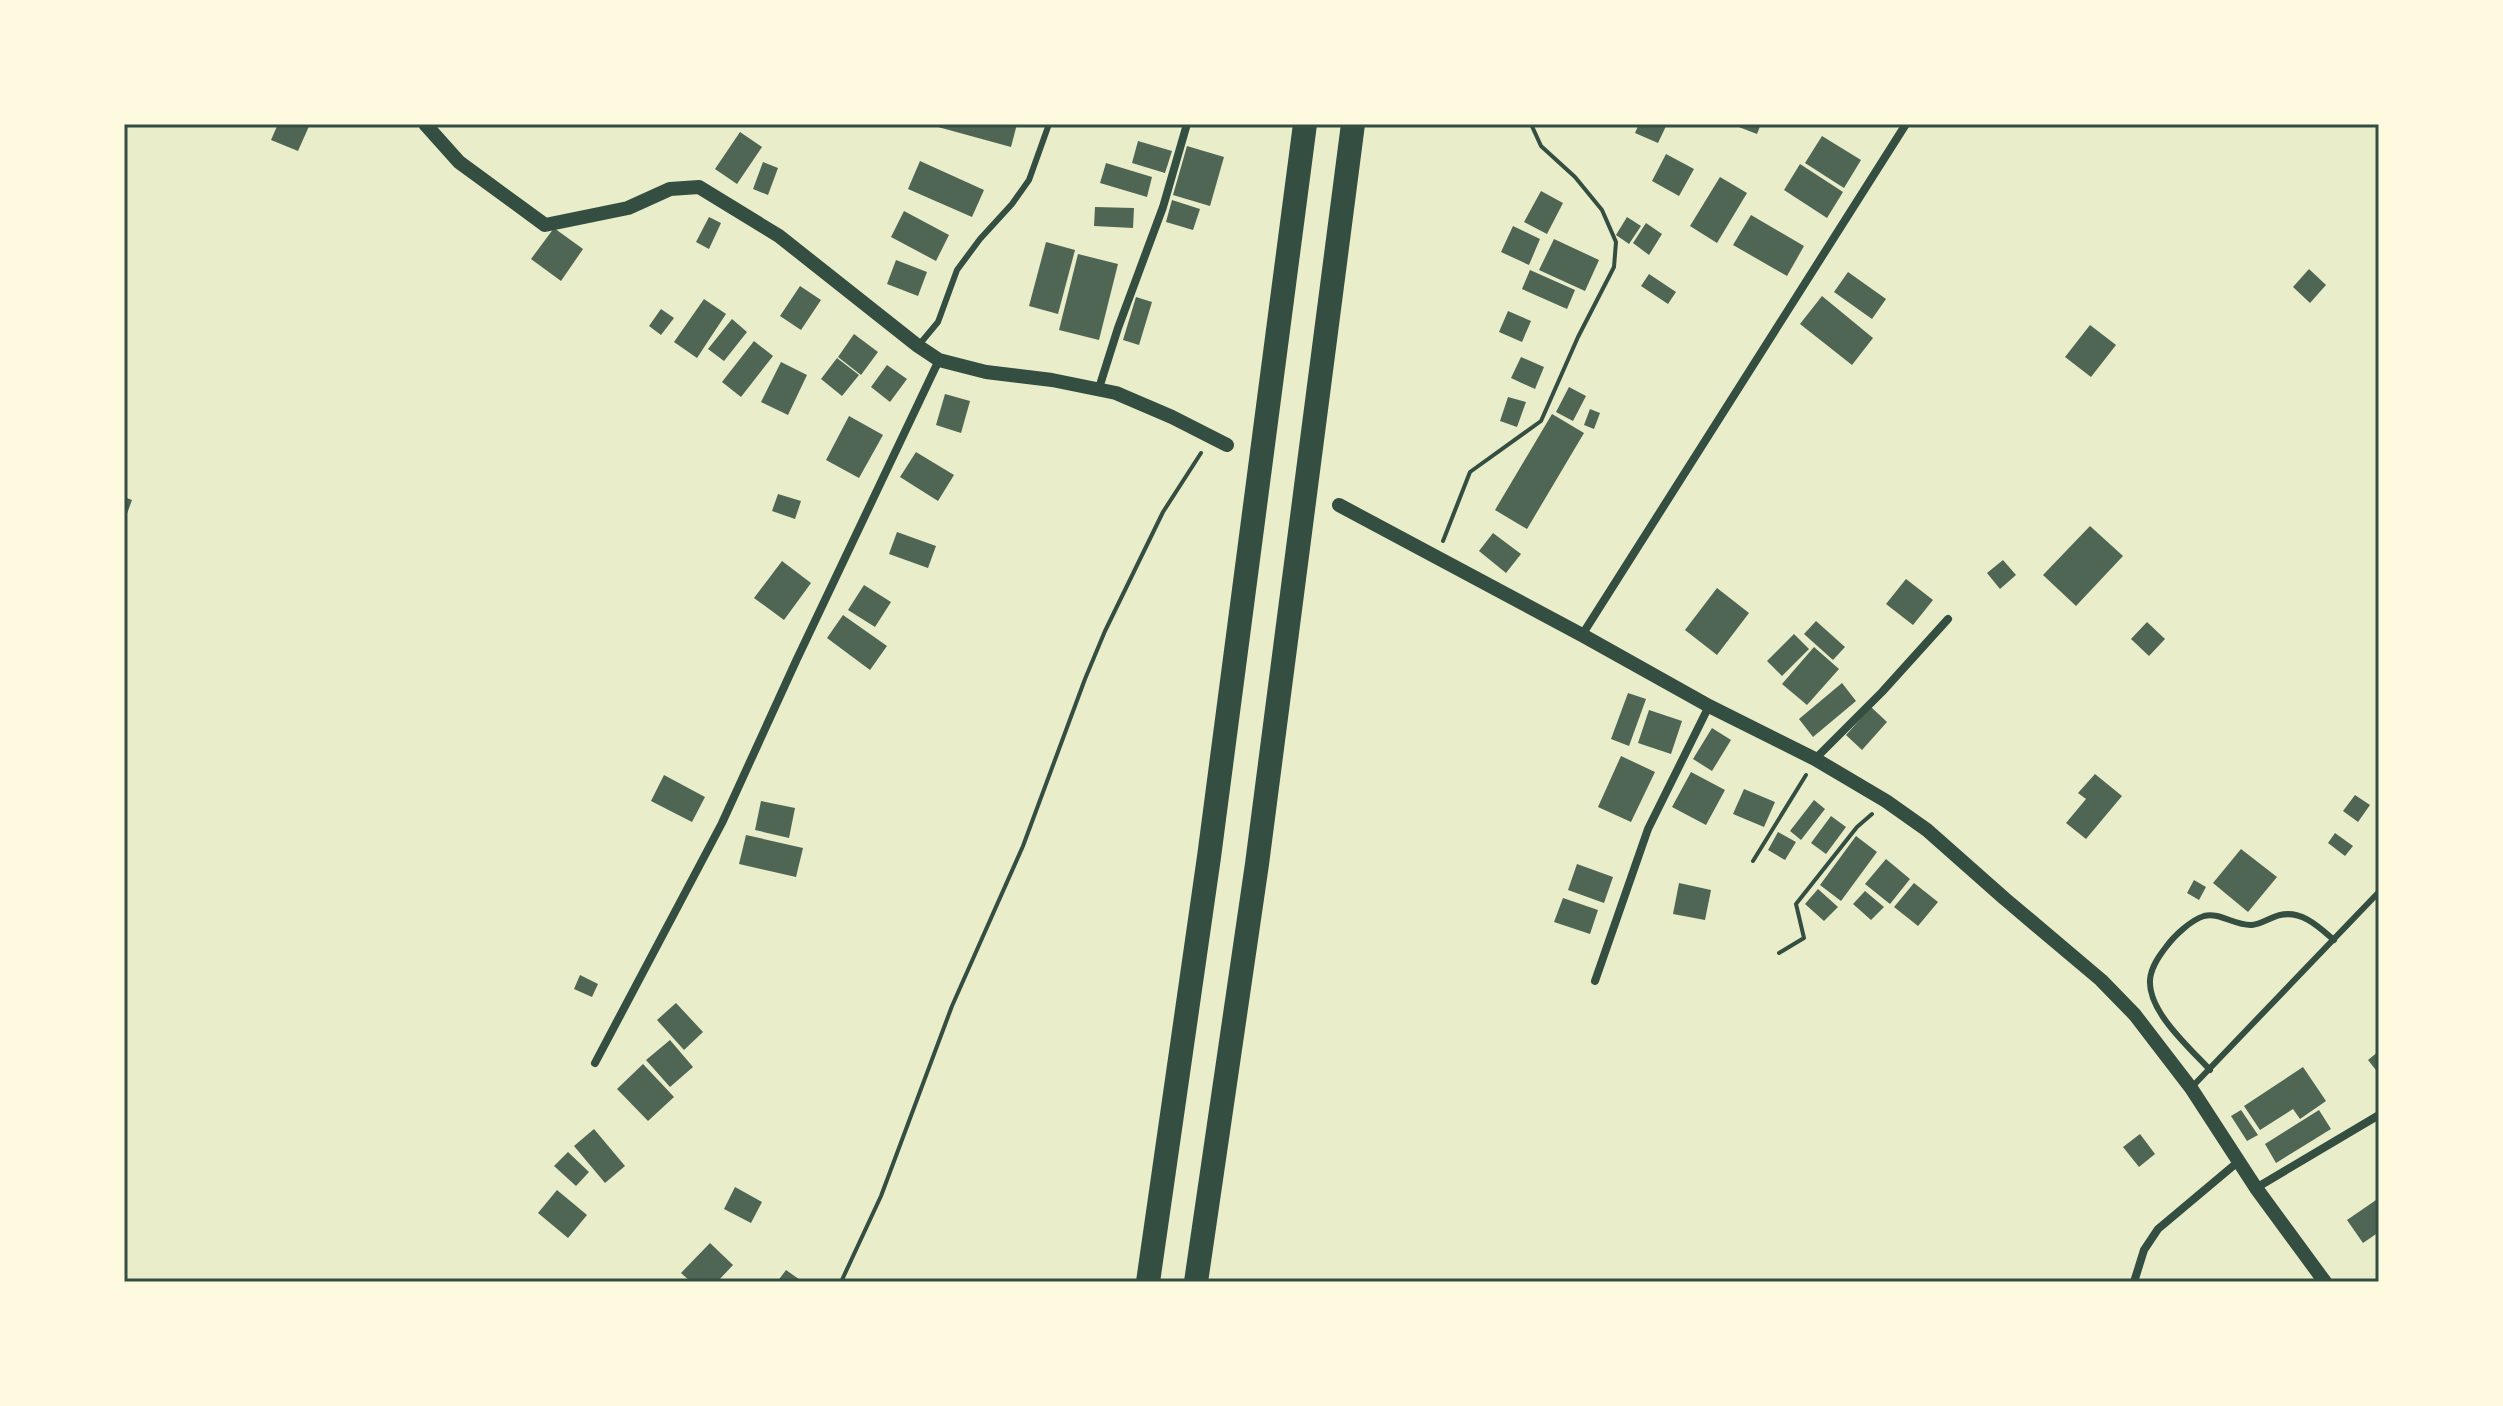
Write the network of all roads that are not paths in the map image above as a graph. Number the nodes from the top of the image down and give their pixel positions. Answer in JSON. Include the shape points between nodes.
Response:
{"nodes":[{"id":1,"x":425,"y":124,"type":"edge"},
{"id":2,"x":1049,"y":124,"type":"edge"},
{"id":3,"x":1187,"y":124,"type":"edge"},
{"id":4,"x":1305,"y":124,"type":"edge"},
{"id":5,"x":1353,"y":124,"type":"edge"},
{"id":6,"x":1906,"y":124,"type":"edge"},
{"id":7,"x":918,"y":346,"type":"junction"},
{"id":8,"x":939,"y":360,"type":"junction"},
{"id":9,"x":1099,"y":388,"type":"junction"},
{"id":10,"x":1227,"y":445,"type":"dead end"},
{"id":11,"x":1339,"y":505,"type":"dead end"},
{"id":12,"x":1948,"y":619,"type":"dead end"},
{"id":13,"x":1582,"y":635,"type":"junction"},
{"id":14,"x":1709,"y":706,"type":"junction"},
{"id":15,"x":1815,"y":759,"type":"junction"},
{"id":16,"x":2377,"y":894,"type":"edge"},
{"id":17,"x":2334,"y":940,"type":"junction"},
{"id":18,"x":1595,"y":981,"type":"dead end"},
{"id":19,"x":595,"y":1063,"type":"dead end"},
{"id":20,"x":2210,"y":1070,"type":"junction"},
{"id":21,"x":2191,"y":1088,"type":"junction"},
{"id":22,"x":2379,"y":1115,"type":"edge"},
{"id":23,"x":2239,"y":1161,"type":"junction"},
{"id":24,"x":2256,"y":1188,"type":"junction"},
{"id":25,"x":1148,"y":1282,"type":"edge"},
{"id":26,"x":1196,"y":1282,"type":"edge"},
{"id":27,"x":2134,"y":1282,"type":"edge"},
{"id":28,"x":2325,"y":1282,"type":"edge"}],
"edges":[{"from":1,"to":7,"type":"street","via":[[459,162],[545,225],[628,208],[670,189],[699,187],[779,236]]},
{"from":2,"to":7,"type":"lane","via":[[1029,180],[957,270],[938,322]]},
{"from":3,"to":9,"type":"street"},
{"from":4,"to":25,"type":"highway"},
{"from":5,"to":26,"type":"highway","via":[[1257,864]]},
{"from":6,"to":13,"type":"street"},
{"from":7,"to":8,"type":"street"},
{"from":8,"to":9,"type":"street"},
{"from":8,"to":19,"type":"street","via":[[722,823]]},
{"from":9,"to":10,"type":"street"},
{"from":11,"to":13,"type":"street"},
{"from":12,"to":15,"type":"street"},
{"from":13,"to":14,"type":"street"},
{"from":14,"to":15,"type":"street"},
{"from":14,"to":18,"type":"street","via":[[1648,829]]},
{"from":15,"to":21,"type":"street","via":[[1927,830],[2101,980]]},
{"from":16,"to":17,"type":"lane"},
{"from":17,"to":20,"type":"lane"},
{"from":17,"to":20,"type":"lane","via":[[2312,922],[2289,914],[2254,925],[2204,916],[2169,942],[2150,980],[2154,1001]]},
{"from":20,"to":21,"type":"lane"},
{"from":21,"to":23,"type":"street"},
{"from":22,"to":24,"type":"street"},
{"from":23,"to":24,"type":"street"},
{"from":23,"to":27,"type":"street","via":[[2158,1229],[2144,1250]]},
{"from":24,"to":28,"type":"street"}]}
